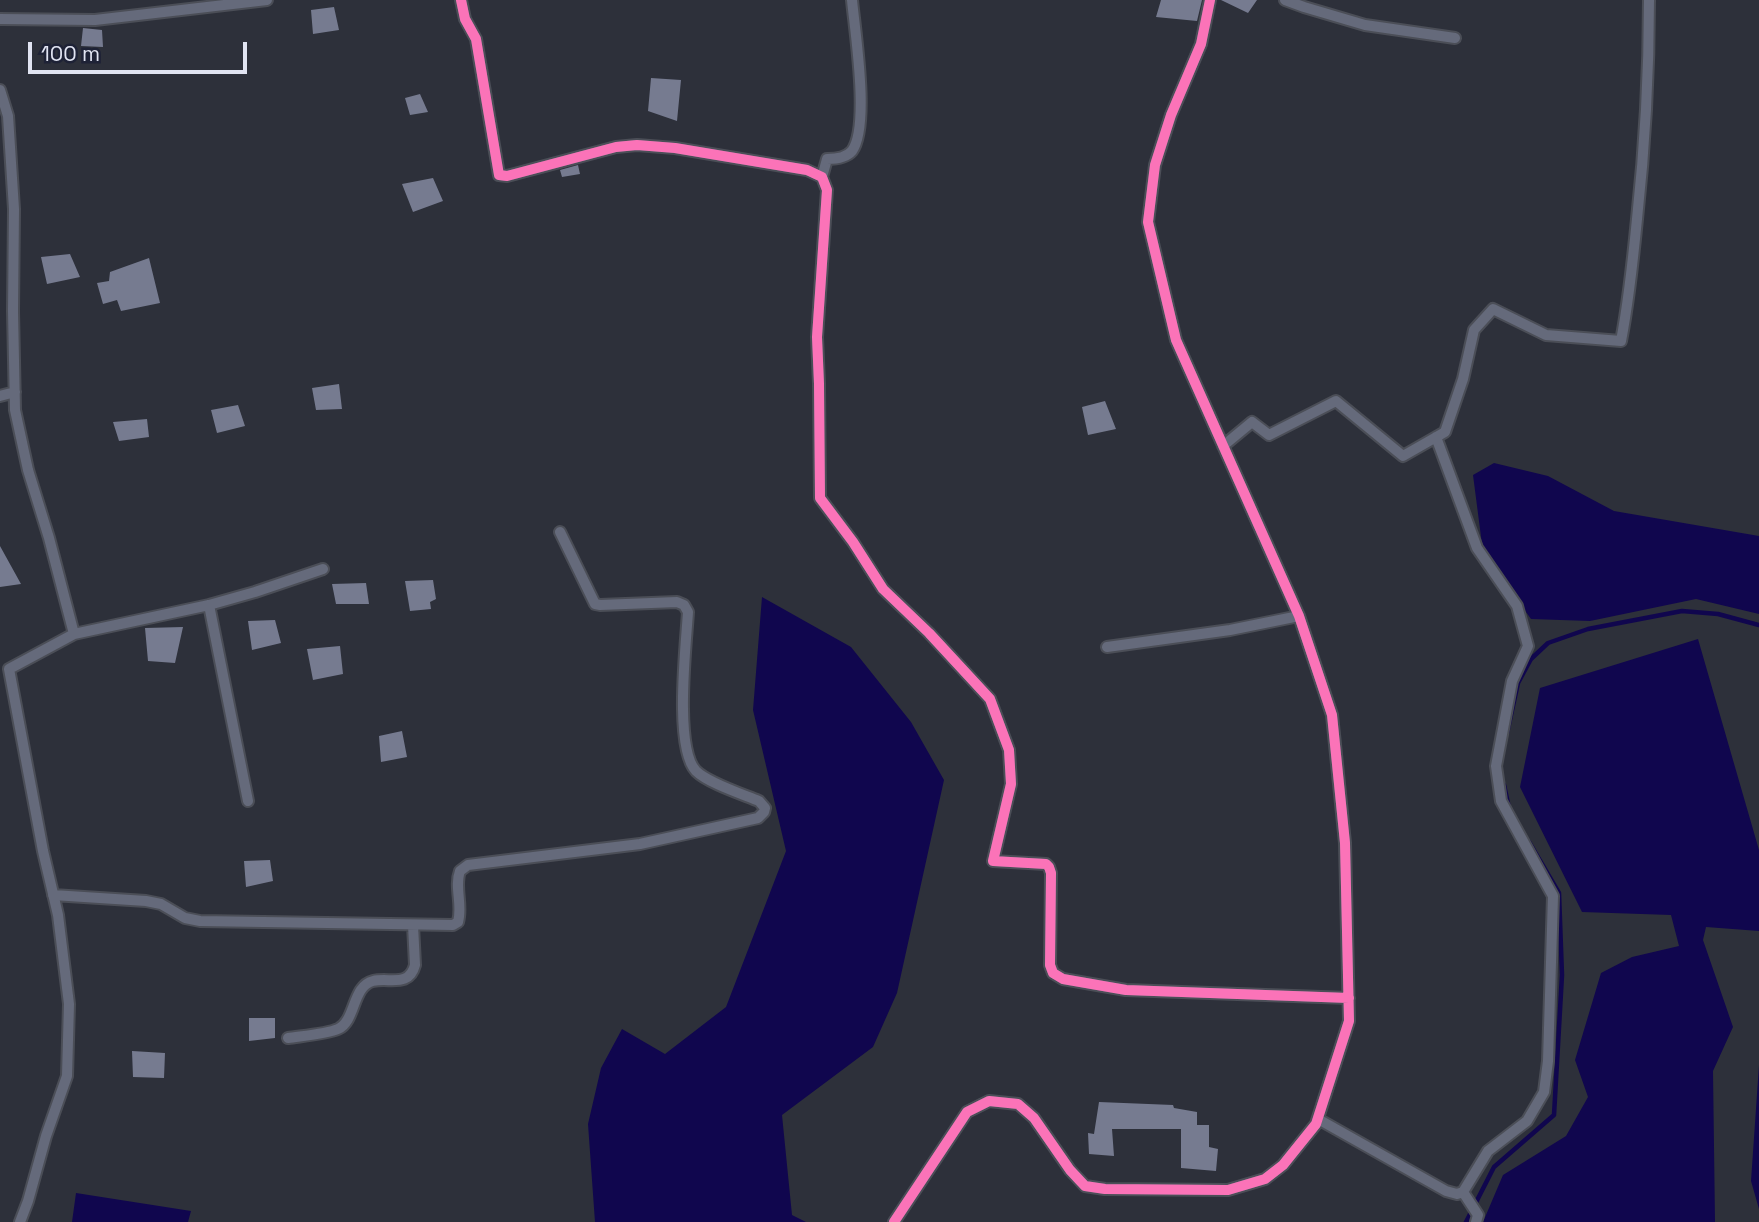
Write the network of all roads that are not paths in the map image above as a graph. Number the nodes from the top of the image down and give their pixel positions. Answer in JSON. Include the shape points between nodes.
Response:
{"nodes":[{"id":1,"x":267,"y":0,"type":"edge"},
{"id":2,"x":461,"y":0,"type":"edge"},
{"id":3,"x":852,"y":0,"type":"edge"},
{"id":4,"x":1210,"y":0,"type":"edge"},
{"id":5,"x":1285,"y":0,"type":"edge"},
{"id":6,"x":1649,"y":0,"type":"edge"},
{"id":7,"x":0,"y":19,"type":"edge"},
{"id":8,"x":1455,"y":38,"type":"dead end"},
{"id":9,"x":0,"y":90,"type":"edge"},
{"id":10,"x":822,"y":177,"type":"junction"},
{"id":11,"x":15,"y":393,"type":"junction"},
{"id":12,"x":0,"y":396,"type":"edge"},
{"id":13,"x":1436,"y":437,"type":"junction"},
{"id":14,"x":1223,"y":446,"type":"junction"},
{"id":15,"x":560,"y":532,"type":"dead end"},
{"id":16,"x":323,"y":569,"type":"dead end"},
{"id":17,"x":208,"y":605,"type":"junction"},
{"id":18,"x":1299,"y":615,"type":"junction"},
{"id":19,"x":74,"y":634,"type":"junction"},
{"id":20,"x":1107,"y":647,"type":"dead end"},
{"id":21,"x":4,"y":670,"type":"edge"},
{"id":22,"x":248,"y":801,"type":"dead end"},
{"id":23,"x":53,"y":895,"type":"junction"},
{"id":24,"x":412,"y":925,"type":"junction"},
{"id":25,"x":1349,"y":998,"type":"junction"},
{"id":26,"x":288,"y":1038,"type":"dead end"},
{"id":27,"x":1318,"y":1119,"type":"junction"},
{"id":28,"x":1463,"y":1192,"type":"junction"},
{"id":29,"x":20,"y":1222,"type":"edge"},
{"id":30,"x":894,"y":1222,"type":"edge"},
{"id":31,"x":1476,"y":1222,"type":"edge"}],
"edges":[{"from":1,"to":7,"type":"street","via":[[95,20]]},
{"from":2,"to":10,"type":"street","via":[[476,39],[499,175],[637,145],[807,170]]},
{"from":3,"to":10,"type":"street","via":[[861,103],[859,134],[851,152],[827,159]]},
{"from":4,"to":14,"type":"street","via":[[1201,44],[1155,164],[1148,222],[1176,340]]},
{"from":5,"to":8,"type":"street","via":[[1364,25]]},
{"from":6,"to":13,"type":"street","via":[[1644,147],[1621,341],[1546,335],[1493,309],[1474,330],[1445,432]]},
{"from":9,"to":11,"type":"street","via":[[8,116],[14,209]]},
{"from":10,"to":25,"type":"street","via":[[827,190],[817,337],[820,498],[883,589],[990,699],[1009,750],[1011,784],[993,861],[1049,867],[1049,965],[1053,973],[1063,979],[1126,990]]},
{"from":11,"to":12,"type":"street"},
{"from":11,"to":19,"type":"street","via":[[27,470]]},
{"from":13,"to":14,"type":"street","via":[[1403,456],[1336,401],[1269,435],[1252,422]]},
{"from":13,"to":28,"type":"street","via":[[1477,548],[1517,606],[1528,646],[1512,681],[1496,766],[1501,801],[1553,895],[1544,1092],[1527,1121],[1488,1151]]},
{"from":14,"to":18,"type":"street"},
{"from":15,"to":24,"type":"street","via":[[595,604],[684,605],[688,611],[683,713],[688,758],[703,777],[759,801],[764,812],[749,821],[639,844],[468,865],[457,878],[458,922]]},
{"from":16,"to":17,"type":"street"},
{"from":17,"to":19,"type":"street"},
{"from":17,"to":22,"type":"street"},
{"from":18,"to":20,"type":"street"},
{"from":18,"to":25,"type":"street","via":[[1332,715],[1345,843]]},
{"from":19,"to":21,"type":"street"},
{"from":21,"to":23,"type":"street"},
{"from":23,"to":24,"type":"street","via":[[146,901],[200,921]]},
{"from":23,"to":29,"type":"street","via":[[69,1004],[67,1076]]},
{"from":24,"to":26,"type":"street","via":[[415,965],[408,977],[366,984],[345,1024],[337,1030]]},
{"from":25,"to":27,"type":"street","via":[[1349,1021]]},
{"from":27,"to":28,"type":"street","via":[[1446,1191]]},
{"from":27,"to":30,"type":"street","via":[[1283,1165],[1265,1179],[1228,1190],[1105,1189],[1085,1186],[1034,1118],[1018,1104],[989,1101],[967,1112]]},
{"from":28,"to":31,"type":"street","via":[[1478,1215]]}]}
